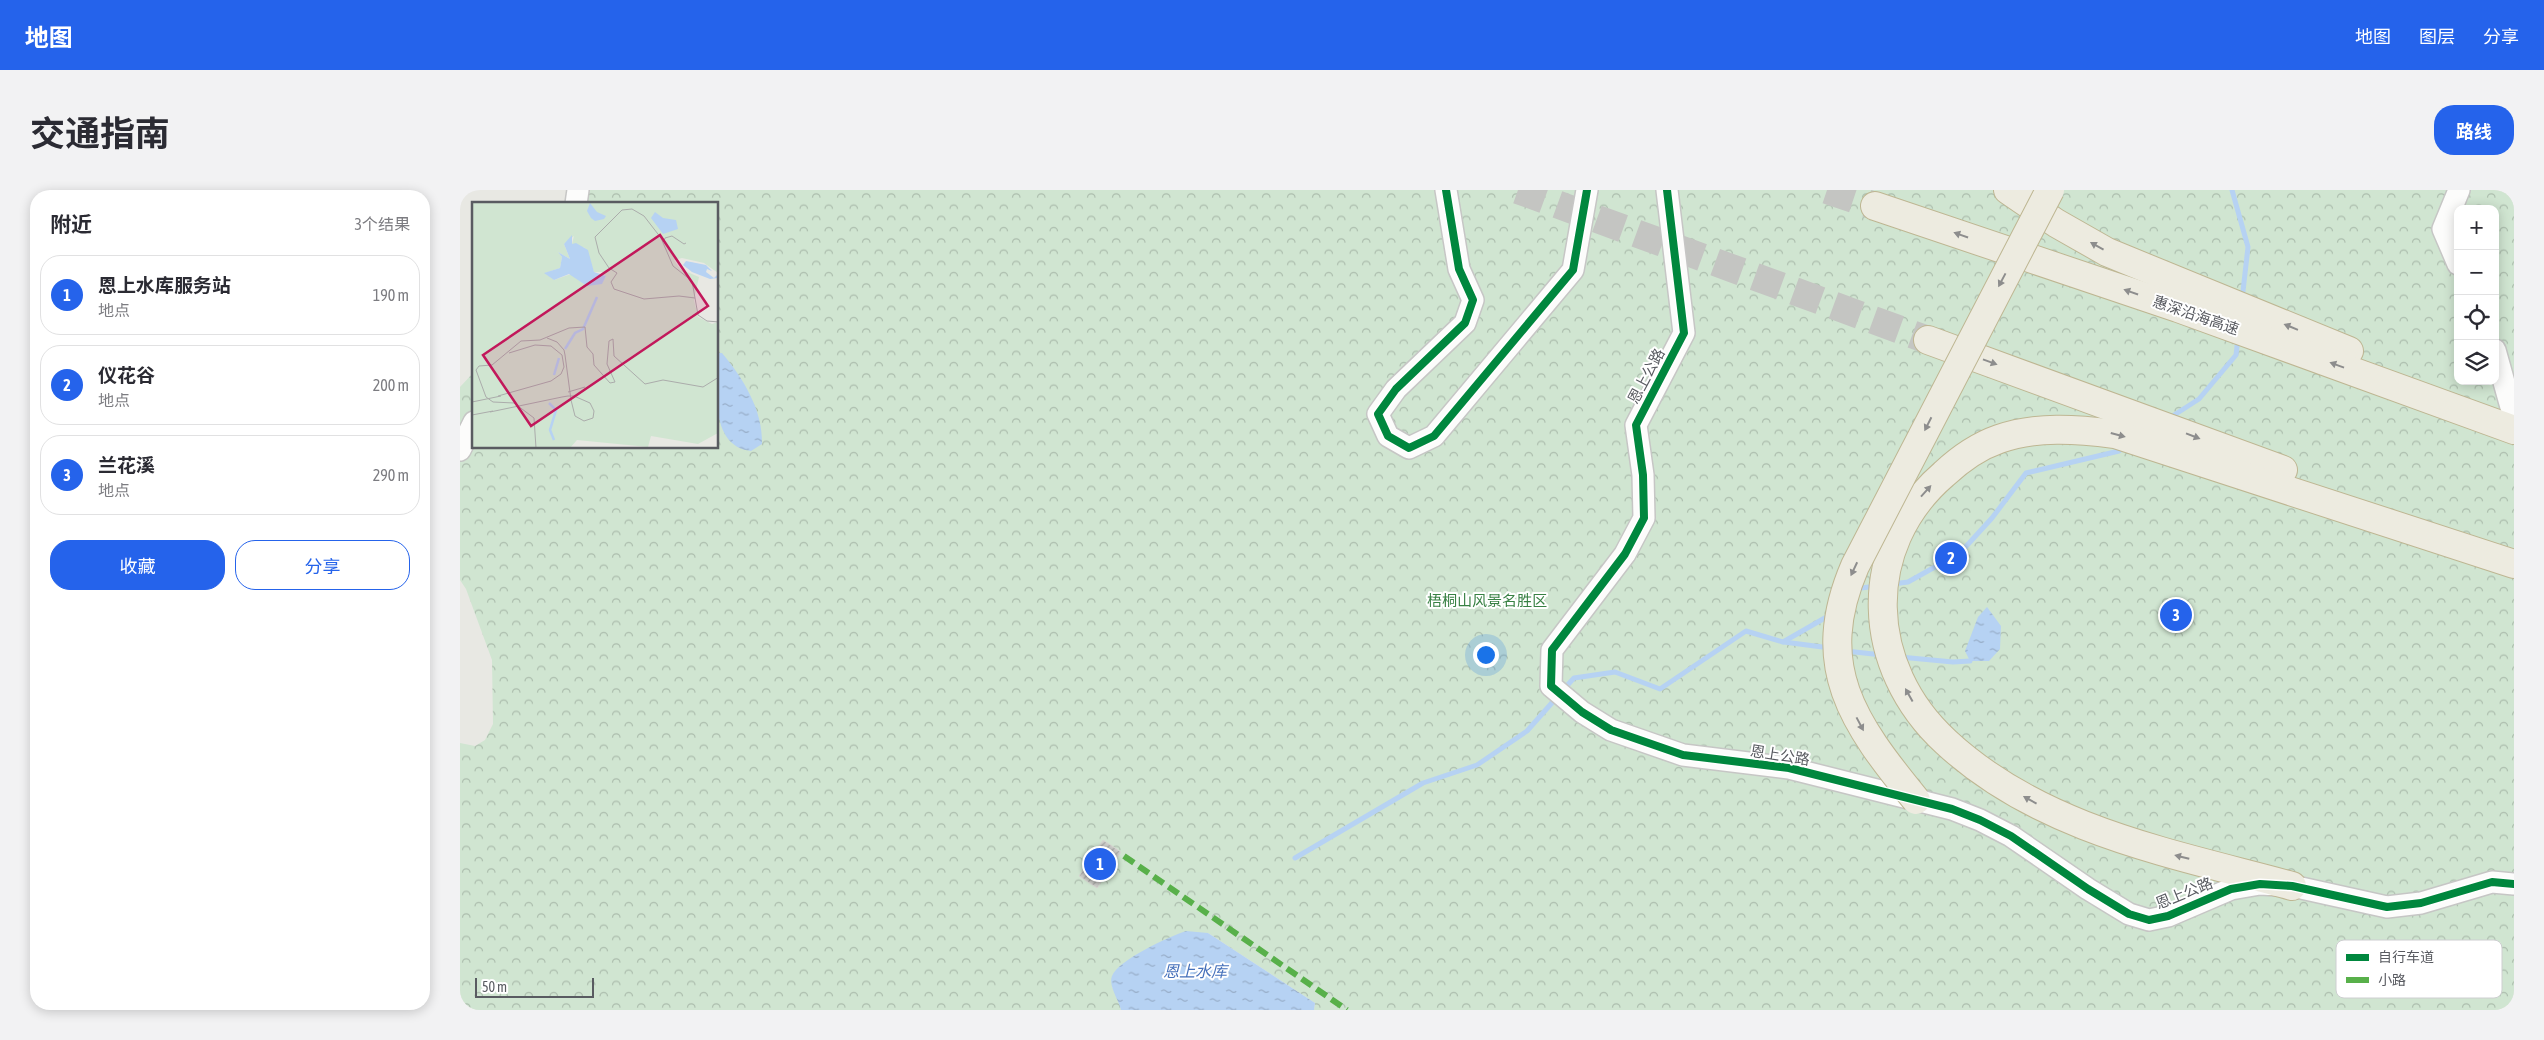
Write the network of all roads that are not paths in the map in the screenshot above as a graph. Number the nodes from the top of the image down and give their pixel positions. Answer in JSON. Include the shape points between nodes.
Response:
{"nodes":[{"id":1,"x":1446,"y":190,"type":"edge"},
{"id":2,"x":1587,"y":190,"type":"edge"},
{"id":3,"x":1667,"y":190,"type":"edge"},
{"id":4,"x":2008,"y":190,"type":"edge"},
{"id":5,"x":2050,"y":190,"type":"edge"},
{"id":6,"x":2459,"y":190,"type":"edge"},
{"id":7,"x":1875,"y":206,"type":"tunnel mouth"},
{"id":8,"x":2454,"y":254,"type":"edge"},
{"id":9,"x":2184,"y":297,"type":"junction"},
{"id":10,"x":1928,"y":340,"type":"tunnel mouth"},
{"id":11,"x":2499,"y":364,"type":"edge"},
{"id":12,"x":2514,"y":418,"type":"edge"},
{"id":13,"x":472,"y":426,"type":"edge"},
{"id":14,"x":2514,"y":430,"type":"edge"},
{"id":15,"x":460,"y":450,"type":"edge"},
{"id":16,"x":2514,"y":558,"type":"edge"},
{"id":17,"x":2514,"y":564,"type":"edge"},
{"id":18,"x":1916,"y":800,"type":"junction"},
{"id":19,"x":2514,"y":884,"type":"edge"},
{"id":20,"x":2292,"y":886,"type":"junction"}],
"edges":[{"from":1,"to":2,"type":"street","via":[[1459,269],[1473,300],[1465,323],[1396,389],[1378,414],[1388,436],[1409,448],[1434,436],[1573,270]]},
{"from":3,"to":18,"type":"street","name":"恩上公路","via":[[1684,333],[1636,425],[1643,475],[1644,518],[1625,554],[1552,650],[1551,686],[1582,712],[1611,730],[1683,755],[1789,768]]},
{"from":9,"to":4,"type":"highway","one_way":true,"via":[[2056,223]]},
{"from":5,"to":18,"type":"highway","one_way":true,"bridge":true,"via":[[1855,566],[1839,611],[1838,663],[1853,711],[1865,733]]},
{"from":6,"to":8,"type":"street","via":[[2444,229]]},
{"from":9,"to":7,"type":"highway","name":"惠深沿海高速","one_way":true},
{"from":12,"to":9,"type":"highway","one_way":true},
{"from":14,"to":9,"type":"highway","name":"惠深沿海高速","one_way":true},
{"from":10,"to":16,"type":"highway","one_way":true,"via":[[2147,418]]},
{"from":11,"to":12,"type":"street"},
{"from":13,"to":15,"type":"street"},
{"from":20,"to":17,"type":"highway","one_way":true,"via":[[2111,837],[2060,816],[1990,776],[1946,742],[1922,717],[1906,692],[1888,643],[1882,612],[1888,558],[1898,530],[1916,502],[1960,460],[1998,439],[2040,430],[2070,429],[2115,434]]},
{"from":18,"to":20,"type":"street","name":"恩上公路","via":[[1952,809],[1996,828],[2088,889],[2139,918],[2159,920],[2217,894],[2246,886]]},
{"from":19,"to":20,"type":"street","name":"恩上公路","via":[[2492,882],[2421,903],[2387,907]]}]}
